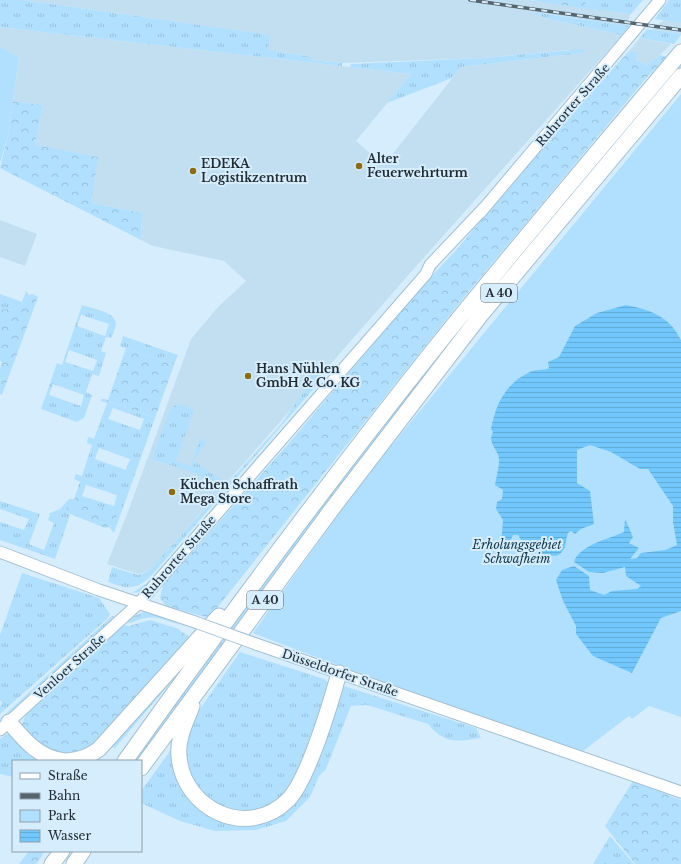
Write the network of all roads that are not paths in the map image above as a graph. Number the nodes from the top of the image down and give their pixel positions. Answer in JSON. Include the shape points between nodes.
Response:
{"nodes":[{"id":1,"x":660,"y":0,"type":"edge"},
{"id":2,"x":681,"y":52,"type":"edge"},
{"id":3,"x":681,"y":76,"type":"edge"},
{"id":4,"x":0,"y":552,"type":"edge"},
{"id":5,"x":275,"y":555,"type":"junction"},
{"id":6,"x":138,"y":604,"type":"junction"},
{"id":7,"x":339,"y":673,"type":"junction"},
{"id":8,"x":198,"y":690,"type":"junction"},
{"id":9,"x":5,"y":726,"type":"edge"},
{"id":10,"x":56,"y":760,"type":"edge"},
{"id":11,"x":80,"y":760,"type":"edge"},
{"id":12,"x":126,"y":760,"type":"edge"},
{"id":13,"x":142,"y":767,"type":"edge"},
{"id":14,"x":681,"y":792,"type":"edge"},
{"id":15,"x":61,"y":852,"type":"edge"},
{"id":16,"x":82,"y":852,"type":"edge"},
{"id":17,"x":52,"y":864,"type":"edge"},
{"id":18,"x":74,"y":864,"type":"edge"}],
"edges":[{"from":1,"to":6,"type":"main road","name":"Ruhrorter Straße","via":[[484,208],[443,261],[435,270],[426,274]]},
{"from":2,"to":5,"type":"highway","number":"A 40","via":[[434,349]]},
{"from":3,"to":8,"type":"highway","number":"A 40","via":[[480,316]]},
{"from":4,"to":6,"type":"main road","name":"Düsseldorfer Straße"},
{"from":5,"to":11,"type":"highway","via":[[99,749]]},
{"from":5,"to":12,"type":"highway","number":"A 40"},
{"from":6,"to":7,"type":"main road","name":"Düsseldorfer Straße","bridge":true},
{"from":6,"to":9,"type":"main road","name":"Venloer Straße"},
{"from":7,"to":8,"type":"highway","via":[[308,764],[293,793],[277,809],[250,819],[236,818],[210,809],[200,802],[184,780],[178,755],[180,741]]},
{"from":7,"to":14,"type":"main road","name":"Düsseldorfer Straße"},
{"from":8,"to":13,"type":"highway","number":"A 40"},
{"from":9,"to":10,"type":"highway","via":[[37,751]]},
{"from":15,"to":17,"type":"highway"},
{"from":16,"to":18,"type":"highway"}]}
